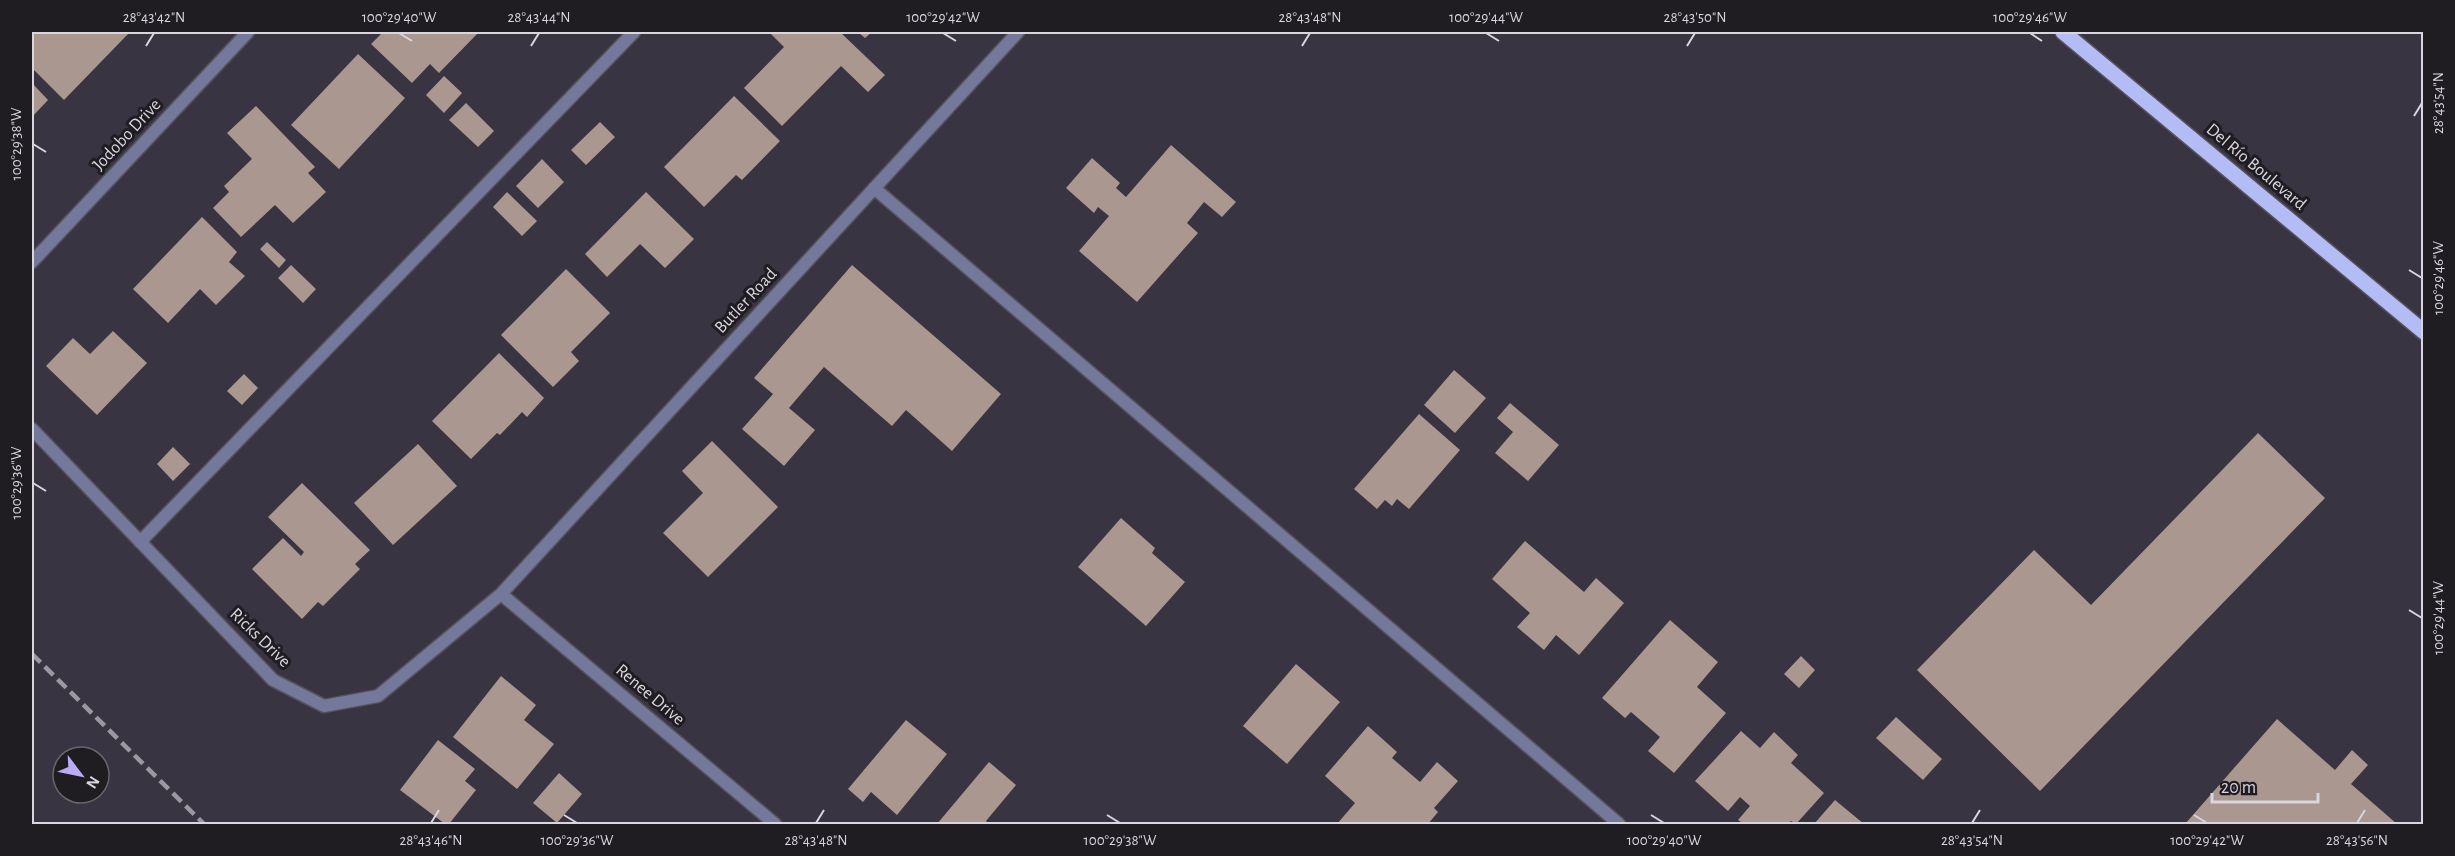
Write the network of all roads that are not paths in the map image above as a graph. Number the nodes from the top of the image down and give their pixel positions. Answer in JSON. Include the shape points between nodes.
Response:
{"nodes":[{"id":1,"x":248,"y":32,"type":"edge"},
{"id":2,"x":634,"y":32,"type":"edge"},
{"id":3,"x":1018,"y":32,"type":"edge"},
{"id":4,"x":2063,"y":32,"type":"edge"},
{"id":5,"x":874,"y":188,"type":"junction"},
{"id":6,"x":32,"y":262,"type":"edge"},
{"id":7,"x":2424,"y":332,"type":"edge"},
{"id":8,"x":32,"y":429,"type":"edge"},
{"id":9,"x":140,"y":542,"type":"junction"},
{"id":10,"x":501,"y":594,"type":"junction"},
{"id":11,"x":775,"y":825,"type":"edge"},
{"id":12,"x":1619,"y":825,"type":"edge"}],
"edges":[{"from":1,"to":6,"type":"street","name":"Jodobo Drive"},
{"from":2,"to":9,"type":"street"},
{"from":3,"to":5,"type":"street","name":"Butler Road"},
{"from":4,"to":7,"type":"main road","name":"Del Río Boulevard"},
{"from":5,"to":10,"type":"street","name":"Butler Road"},
{"from":5,"to":12,"type":"street"},
{"from":8,"to":9,"type":"street","name":"Ricks Drive"},
{"from":9,"to":10,"type":"street","name":"Ricks Drive","via":[[273,680],[324,706],[378,696]]},
{"from":10,"to":11,"type":"street","name":"Renee Drive"}]}
